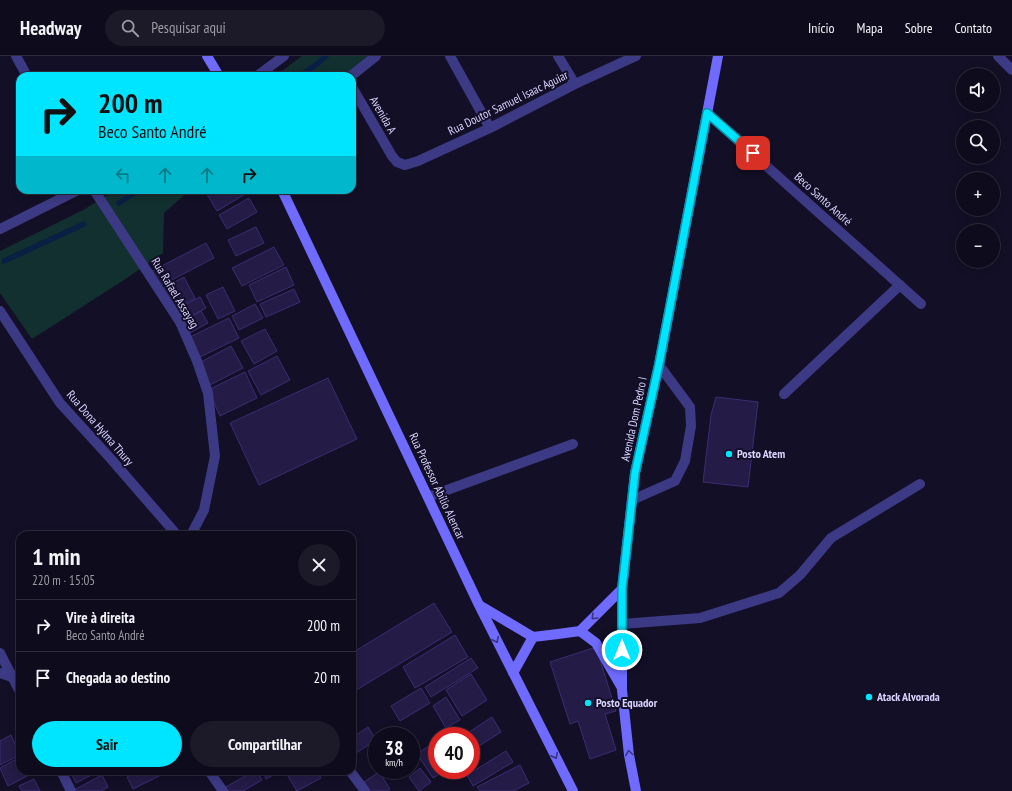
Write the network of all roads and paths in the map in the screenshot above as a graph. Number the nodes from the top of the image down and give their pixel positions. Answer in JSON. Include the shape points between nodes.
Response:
{"nodes":[{"id":1,"x":16,"y":56,"type":"edge"},
{"id":2,"x":207,"y":56,"type":"edge"},
{"id":3,"x":284,"y":56,"type":"edge"},
{"id":4,"x":376,"y":56,"type":"edge"},
{"id":5,"x":450,"y":56,"type":"edge"},
{"id":6,"x":558,"y":56,"type":"edge"},
{"id":7,"x":636,"y":56,"type":"edge"},
{"id":8,"x":718,"y":56,"type":"edge"},
{"id":9,"x":998,"y":56,"type":"edge"},
{"id":10,"x":1010,"y":66,"type":"edge"},
{"id":11,"x":25,"y":72,"type":"edge"},
{"id":12,"x":217,"y":72,"type":"edge"},
{"id":13,"x":262,"y":72,"type":"edge"},
{"id":14,"x":356,"y":72,"type":"edge"},
{"id":15,"x":575,"y":84,"type":"junction"},
{"id":16,"x":356,"y":94,"type":"edge"},
{"id":17,"x":707,"y":113,"type":"junction"},
{"id":18,"x":490,"y":128,"type":"junction"},
{"id":19,"x":392,"y":156,"type":"joint"},
{"id":20,"x":70,"y":194,"type":"edge"},
{"id":21,"x":97,"y":194,"type":"edge"},
{"id":22,"x":284,"y":194,"type":"edge"},
{"id":23,"x":0,"y":229,"type":"edge"},
{"id":24,"x":900,"y":286,"type":"junction"},
{"id":25,"x":921,"y":304,"type":"dead end"},
{"id":26,"x":0,"y":311,"type":"edge"},
{"id":27,"x":659,"y":364,"type":"junction"},
{"id":28,"x":784,"y":394,"type":"dead end"},
{"id":29,"x":573,"y":444,"type":"dead end"},
{"id":30,"x":920,"y":484,"type":"dead end"},
{"id":31,"x":428,"y":497,"type":"junction"},
{"id":32,"x":632,"y":500,"type":"junction"},
{"id":33,"x":174,"y":531,"type":"edge"},
{"id":34,"x":193,"y":531,"type":"edge"},
{"id":35,"x":622,"y":589,"type":"junction"},
{"id":36,"x":479,"y":605,"type":"junction"},
{"id":37,"x":622,"y":624,"type":"junction"},
{"id":38,"x":580,"y":632,"type":"junction"},
{"id":39,"x":533,"y":637,"type":"junction"},
{"id":40,"x":0,"y":653,"type":"edge"},
{"id":41,"x":0,"y":673,"type":"edge"},
{"id":42,"x":513,"y":673,"type":"junction"},
{"id":43,"x":16,"y":676,"type":"edge"},
{"id":44,"x":622,"y":690,"type":"junction"},
{"id":45,"x":63,"y":775,"type":"edge"},
{"id":46,"x":212,"y":775,"type":"edge"},
{"id":47,"x":353,"y":775,"type":"edge"},
{"id":48,"x":71,"y":791,"type":"edge"},
{"id":49,"x":223,"y":791,"type":"edge"},
{"id":50,"x":365,"y":791,"type":"edge"},
{"id":51,"x":573,"y":791,"type":"edge"},
{"id":52,"x":636,"y":791,"type":"edge"}],
"edges":[{"from":1,"to":11,"type":"street"},
{"from":2,"to":12,"type":"street"},
{"from":3,"to":13,"type":"street"},
{"from":4,"to":14,"type":"street"},
{"from":5,"to":18,"type":"street"},
{"from":6,"to":15,"type":"street"},
{"from":7,"to":15,"type":"street","name":"Rua Doutor Samuel Isaac Aguiar"},
{"from":8,"to":17,"type":"street","name":"Avenida Dom Pedro I"},
{"from":9,"to":10,"type":"street"},
{"from":15,"to":18,"type":"street","name":"Rua Doutor Samuel Isaac Aguiar"},
{"from":16,"to":19,"type":"street","name":"Avenida A"},
{"from":17,"to":24,"type":"street","name":"Beco Santo André"},
{"from":17,"to":27,"type":"street","name":"Avenida Dom Pedro I"},
{"from":18,"to":19,"type":"street","name":"Rua Doutor Samuel Isaac Aguiar","via":[[405,165],[397,162]]},
{"from":20,"to":23,"type":"street"},
{"from":21,"to":34,"type":"street","name":"Rua Rafael Assayag","via":[[180,322],[208,393],[215,456],[204,510]]},
{"from":22,"to":31,"type":"street","name":"Rua Professor Abílio Alencar"},
{"from":24,"to":25,"type":"street","name":"Beco Santo André"},
{"from":24,"to":28,"type":"street"},
{"from":26,"to":33,"type":"street","name":"Rua Dona Hylma Thury","via":[[60,403]]},
{"from":27,"to":32,"type":"street","name":"Avenida Dom Pedro I","via":[[635,473]]},
{"from":27,"to":32,"type":"street","via":[[690,407],[691,426],[685,461],[675,481]]},
{"from":29,"to":31,"type":"street"},
{"from":30,"to":37,"type":"street","via":[[831,538],[800,575],[779,594],[700,618]]},
{"from":31,"to":36,"type":"street","name":"Rua Professor Abílio Alencar"},
{"from":32,"to":35,"type":"street","name":"Avenida Dom Pedro I"},
{"from":35,"to":37,"type":"street","name":"Avenida Dom Pedro I"},
{"from":35,"to":38,"type":"street","one_way":true},
{"from":36,"to":39,"type":"street"},
{"from":36,"to":42,"type":"street","name":"Rua Professor Abílio Alencar","one_way":true},
{"from":37,"to":44,"type":"street","name":"Avenida Dom Pedro I"},
{"from":38,"to":39,"type":"street"},
{"from":38,"to":44,"type":"street","via":[[596,643]]},
{"from":39,"to":42,"type":"street"},
{"from":40,"to":43,"type":"street"},
{"from":41,"to":43,"type":"street"},
{"from":42,"to":51,"type":"street","name":"Rua Professor Abílio Alencar","one_way":true},
{"from":52,"to":44,"type":"street","name":"Avenida Dom Pedro I","one_way":true},
{"from":45,"to":48,"type":"street"},
{"from":46,"to":49,"type":"street"},
{"from":47,"to":50,"type":"street"}]}
